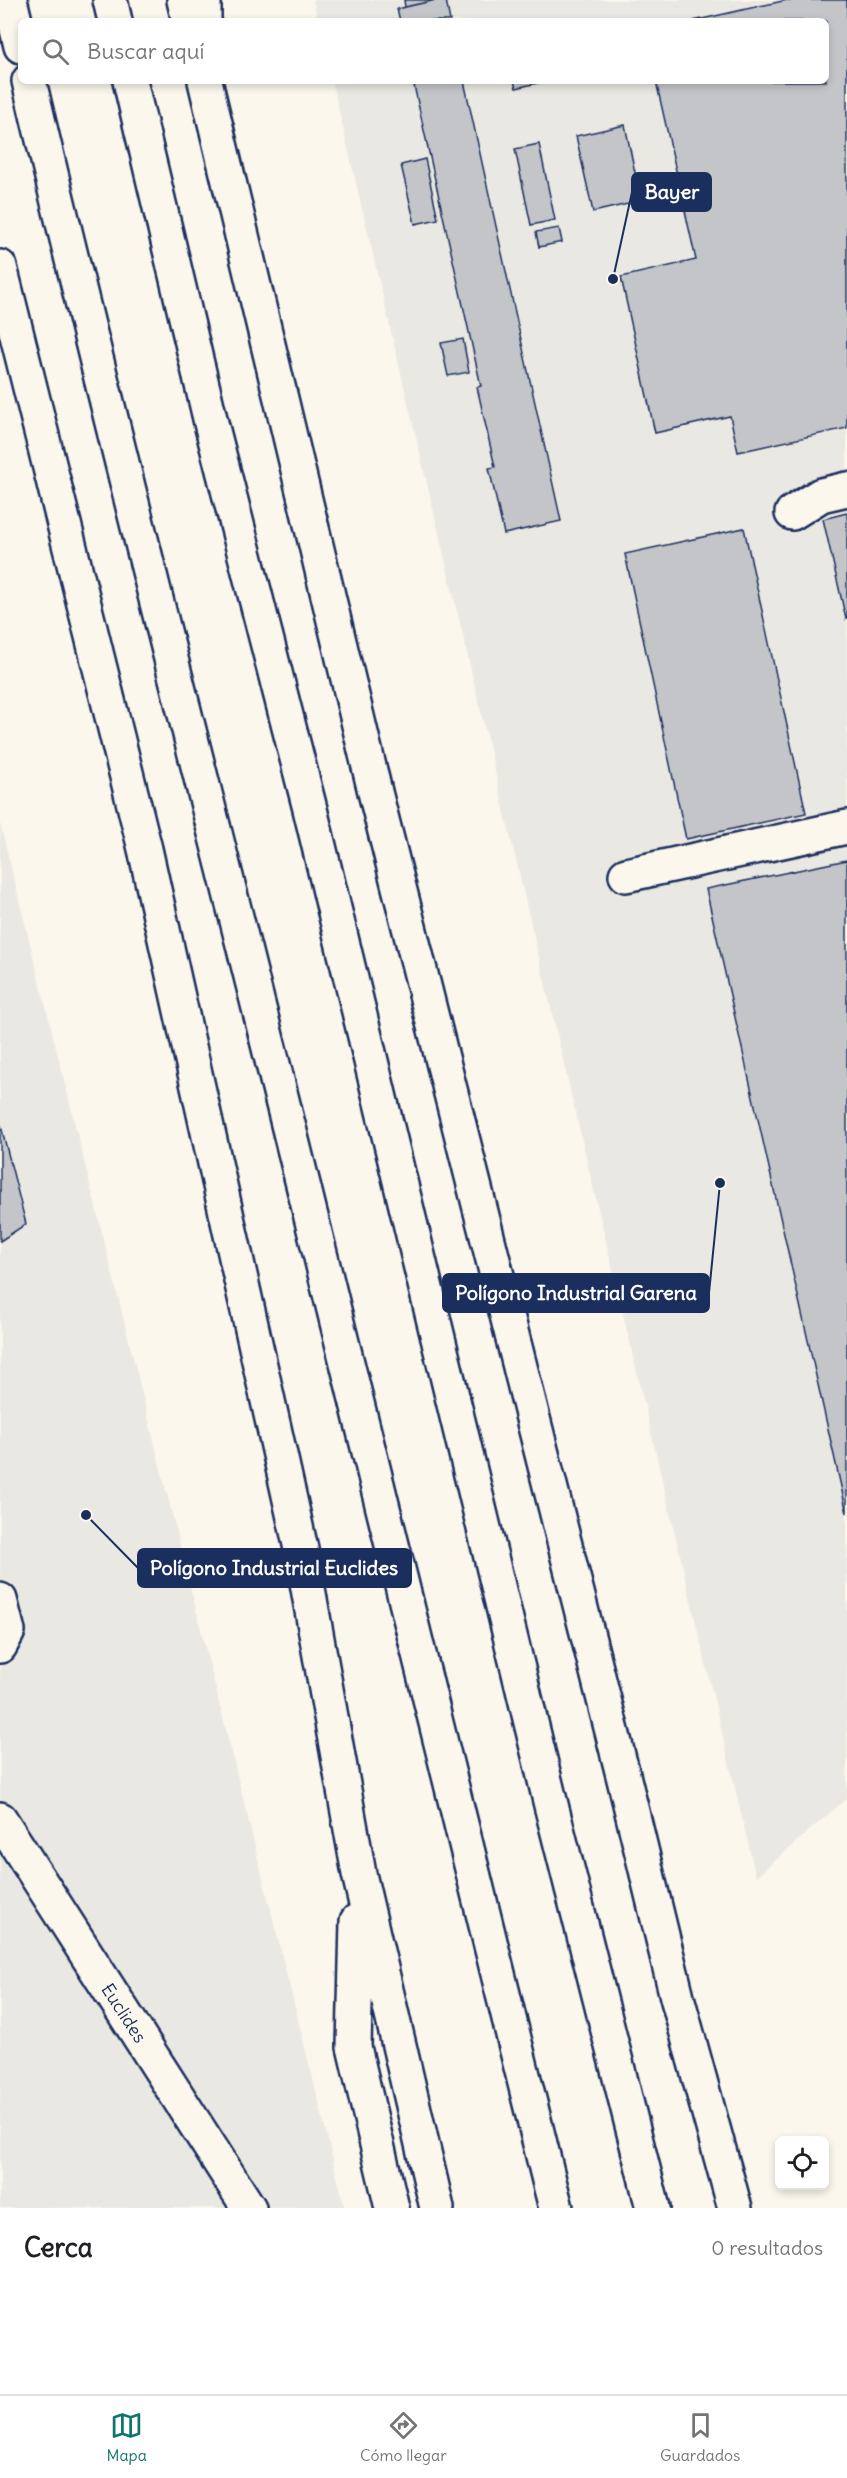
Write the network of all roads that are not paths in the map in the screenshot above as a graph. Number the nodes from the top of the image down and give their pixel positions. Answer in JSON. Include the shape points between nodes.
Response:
{"nodes":[{"id":1,"x":10,"y":0,"type":"edge"},
{"id":2,"x":110,"y":0,"type":"edge"},
{"id":3,"x":184,"y":0,"type":"edge"},
{"id":4,"x":204,"y":0,"type":"edge"},
{"id":5,"x":114,"y":18,"type":"edge"},
{"id":6,"x":188,"y":18,"type":"edge"},
{"id":7,"x":204,"y":18,"type":"edge"},
{"id":8,"x":18,"y":33,"type":"edge"},
{"id":9,"x":30,"y":84,"type":"edge"},
{"id":10,"x":131,"y":84,"type":"edge"},
{"id":11,"x":205,"y":84,"type":"edge"},
{"id":12,"x":0,"y":267,"type":"edge"},
{"id":13,"x":847,"y":489,"type":"edge"},
{"id":14,"x":792,"y":513,"type":"dead end"},
{"id":15,"x":847,"y":827,"type":"edge"},
{"id":16,"x":626,"y":875,"type":"dead end"},
{"id":17,"x":0,"y":1600,"type":"edge"},
{"id":18,"x":0,"y":1646,"type":"edge"},
{"id":19,"x":0,"y":1819,"type":"edge"},
{"id":20,"x":359,"y":1875,"type":"junction"},
{"id":21,"x":677,"y":1997,"type":"junction"},
{"id":22,"x":249,"y":2208,"type":"edge"},
{"id":23,"x":392,"y":2208,"type":"edge"},
{"id":24,"x":437,"y":2208,"type":"edge"},
{"id":25,"x":556,"y":2208,"type":"edge"},
{"id":26,"x":653,"y":2208,"type":"edge"},
{"id":27,"x":719,"y":2208,"type":"edge"},
{"id":28,"x":735,"y":2208,"type":"edge"}],
"edges":[{"from":1,"to":8,"type":"main road"},
{"from":2,"to":5,"type":"main road"},
{"from":3,"to":6,"type":"main road"},
{"from":4,"to":7,"type":"main road"},
{"from":9,"to":25,"type":"main road"},
{"from":10,"to":26,"type":"main road"},
{"from":11,"to":21,"type":"main road","via":[[376,796]]},
{"from":12,"to":20,"type":"main road","via":[[148,860],[301,1549]]},
{"from":13,"to":14,"type":"main road","via":[[821,495]]},
{"from":15,"to":16,"type":"main road"},
{"from":17,"to":18,"type":"main road","via":[[8,1631]]},
{"from":19,"to":22,"type":"main road","name":"Euclides"},
{"from":20,"to":23,"type":"main road","via":[[354,2047]]},
{"from":20,"to":24,"type":"main road"},
{"from":21,"to":27,"type":"main road"},
{"from":21,"to":28,"type":"main road"}]}
